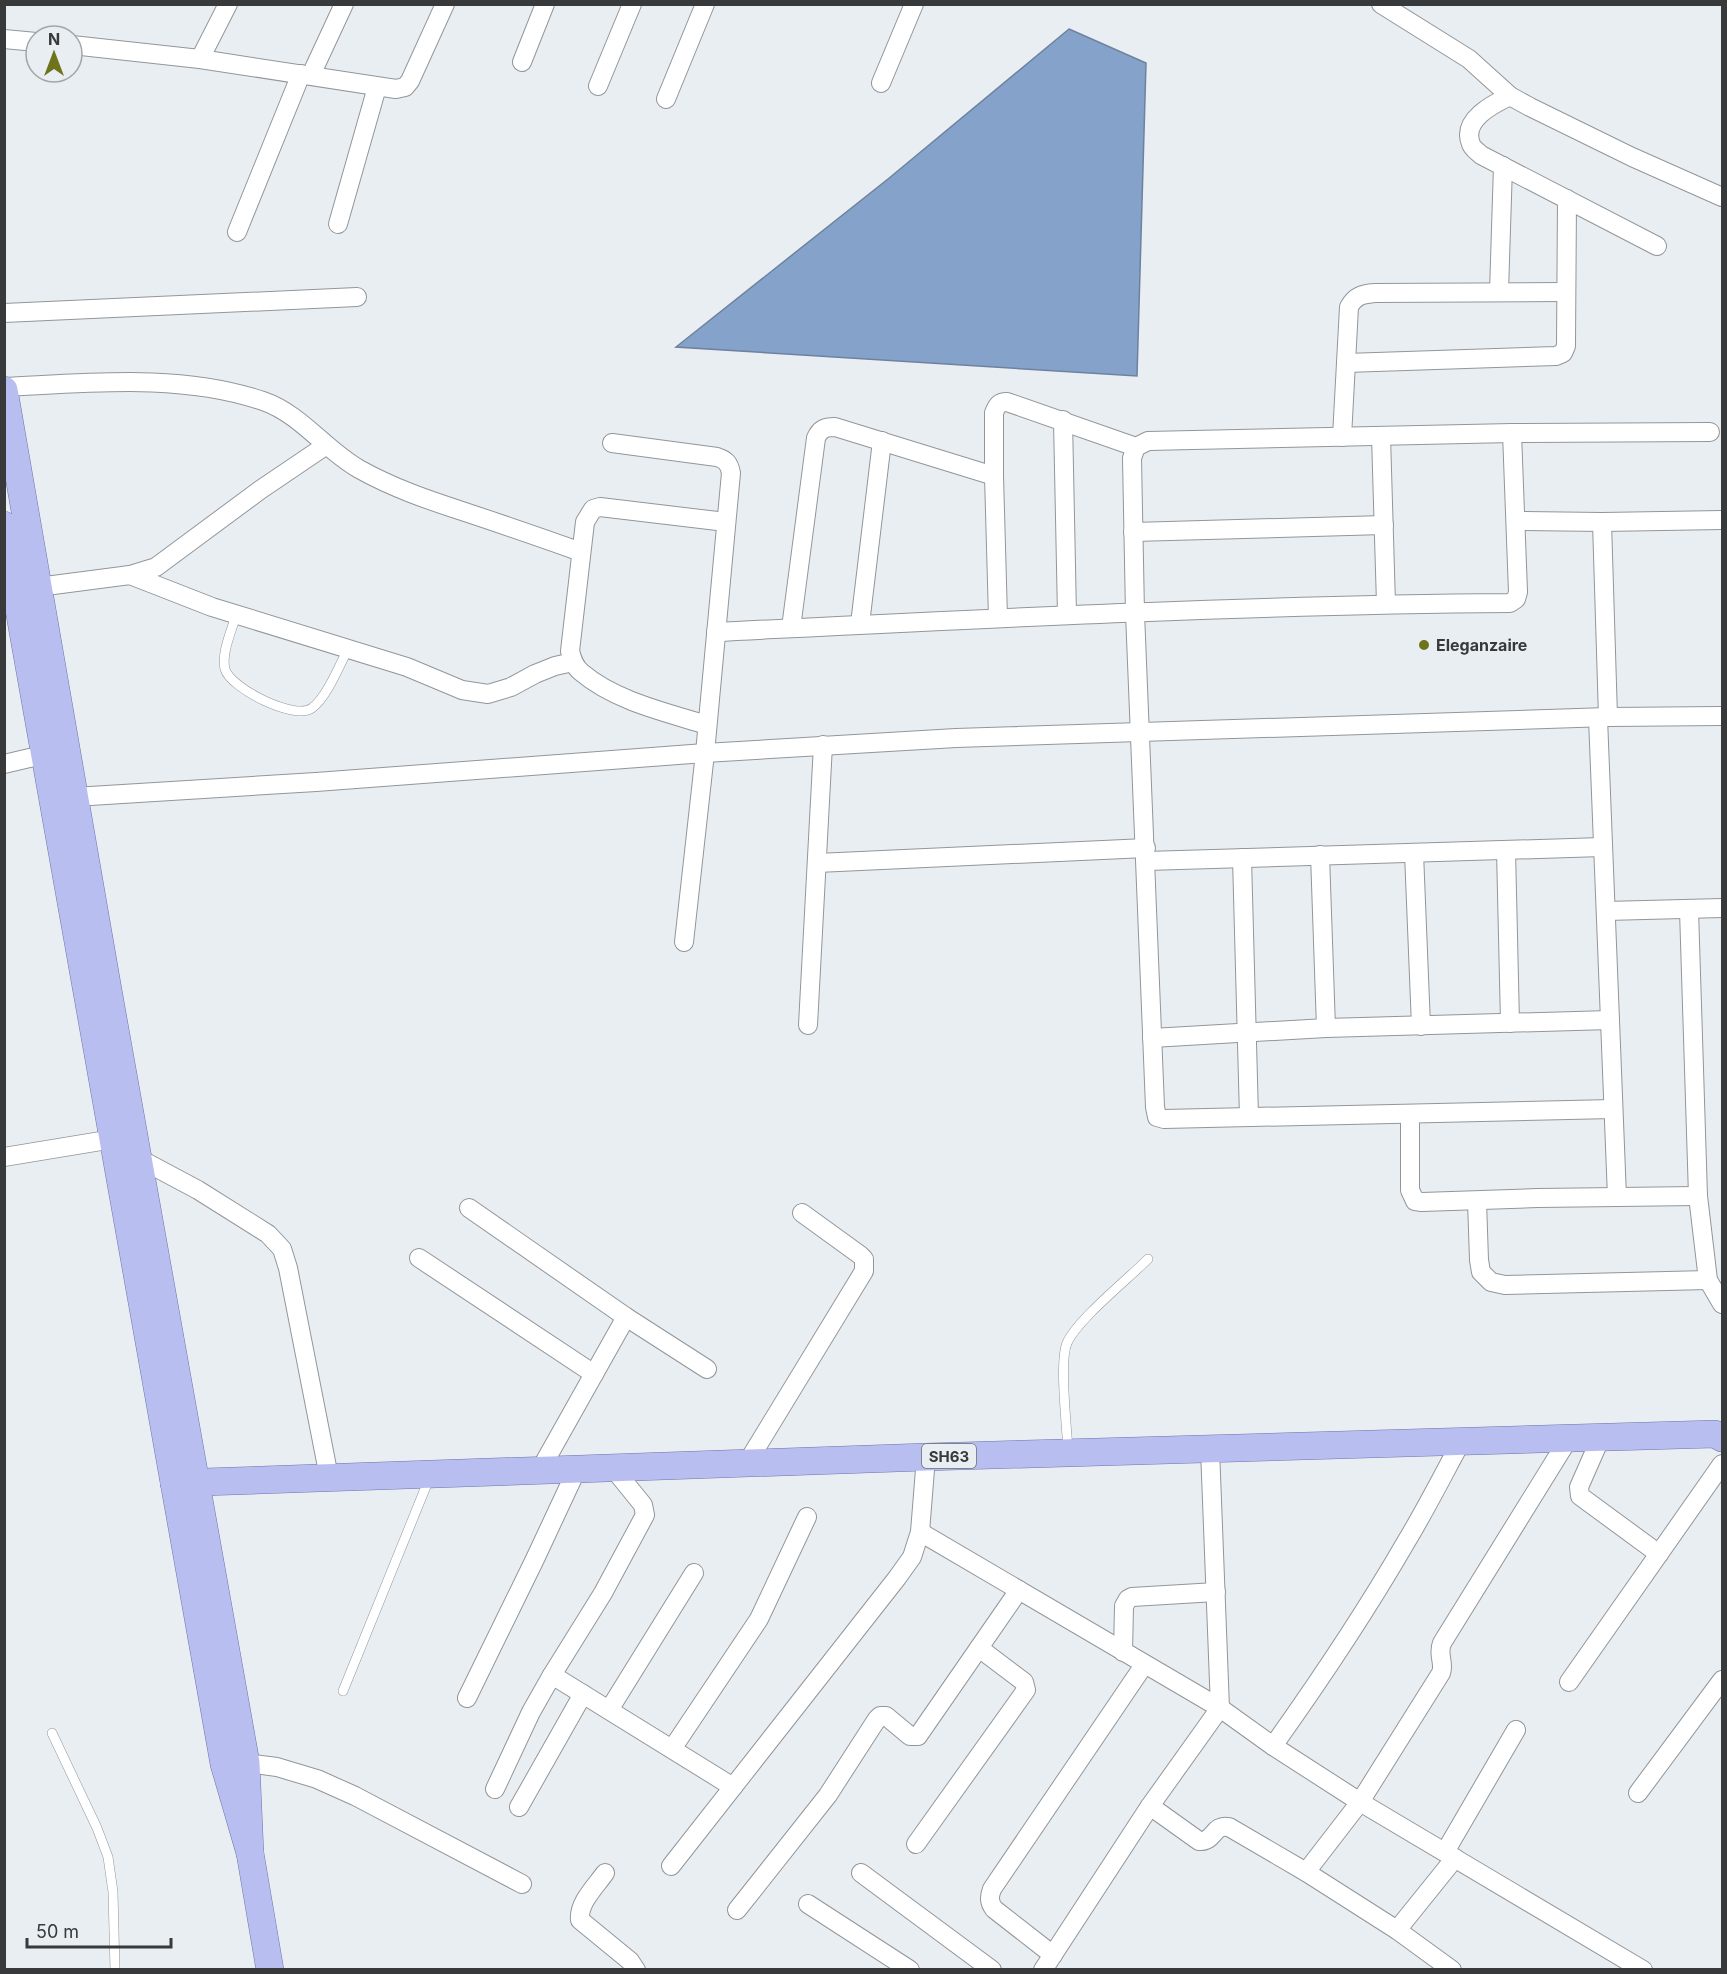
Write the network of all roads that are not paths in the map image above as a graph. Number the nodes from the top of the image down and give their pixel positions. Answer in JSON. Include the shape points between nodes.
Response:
{"nodes":[{"id":1,"x":228,"y":4,"type":"edge"},
{"id":2,"x":344,"y":4,"type":"edge"},
{"id":3,"x":445,"y":4,"type":"edge"},
{"id":4,"x":545,"y":4,"type":"edge"},
{"id":5,"x":632,"y":4,"type":"edge"},
{"id":6,"x":705,"y":4,"type":"edge"},
{"id":7,"x":914,"y":4,"type":"edge"},
{"id":8,"x":1382,"y":4,"type":"edge"},
{"id":9,"x":4,"y":39,"type":"edge"},
{"id":10,"x":24,"y":41,"type":"edge"},
{"id":11,"x":84,"y":46,"type":"edge"},
{"id":12,"x":200,"y":59,"type":"junction"},
{"id":13,"x":522,"y":62,"type":"dead end"},
{"id":14,"x":306,"y":74,"type":"junction"},
{"id":15,"x":881,"y":83,"type":"dead end"},
{"id":16,"x":598,"y":86,"type":"dead end"},
{"id":17,"x":377,"y":87,"type":"junction"},
{"id":18,"x":1510,"y":96,"type":"junction"},
{"id":19,"x":666,"y":99,"type":"dead end"},
{"id":20,"x":1503,"y":166,"type":"junction"},
{"id":21,"x":1722,"y":197,"type":"edge"},
{"id":22,"x":1567,"y":200,"type":"junction"},
{"id":23,"x":338,"y":224,"type":"dead end"},
{"id":24,"x":237,"y":232,"type":"dead end"},
{"id":25,"x":1657,"y":246,"type":"dead end"},
{"id":26,"x":1499,"y":292,"type":"junction"},
{"id":27,"x":1565,"y":292,"type":"junction"},
{"id":28,"x":357,"y":297,"type":"dead end"},
{"id":29,"x":4,"y":312,"type":"edge"},
{"id":30,"x":1346,"y":363,"type":"junction"},
{"id":31,"x":4,"y":389,"type":"edge"},
{"id":32,"x":1063,"y":420,"type":"junction"},
{"id":33,"x":1512,"y":432,"type":"junction"},
{"id":34,"x":1710,"y":432,"type":"dead end"},
{"id":35,"x":1380,"y":436,"type":"junction"},
{"id":36,"x":1342,"y":437,"type":"junction"},
{"id":37,"x":882,"y":441,"type":"junction"},
{"id":38,"x":612,"y":443,"type":"dead end"},
{"id":39,"x":325,"y":446,"type":"junction"},
{"id":40,"x":1136,"y":447,"type":"junction"},
{"id":41,"x":994,"y":476,"type":"junction"},
{"id":42,"x":1722,"y":520,"type":"edge"},
{"id":43,"x":1516,"y":521,"type":"junction"},
{"id":44,"x":726,"y":522,"type":"junction"},
{"id":45,"x":1602,"y":522,"type":"junction"},
{"id":46,"x":4,"y":525,"type":"edge"},
{"id":47,"x":1384,"y":525,"type":"junction"},
{"id":48,"x":1133,"y":532,"type":"junction"},
{"id":49,"x":581,"y":552,"type":"junction"},
{"id":50,"x":7,"y":558,"type":"edge"},
{"id":51,"x":130,"y":576,"type":"junction"},
{"id":52,"x":38,"y":587,"type":"junction"},
{"id":53,"x":1386,"y":604,"type":"junction"},
{"id":54,"x":1135,"y":613,"type":"junction"},
{"id":55,"x":236,"y":615,"type":"junction"},
{"id":56,"x":1067,"y":615,"type":"junction"},
{"id":57,"x":998,"y":618,"type":"junction"},
{"id":58,"x":860,"y":624,"type":"junction"},
{"id":59,"x":791,"y":628,"type":"junction"},
{"id":60,"x":716,"y":632,"type":"junction"},
{"id":61,"x":348,"y":649,"type":"junction"},
{"id":62,"x":573,"y":662,"type":"junction"},
{"id":63,"x":1722,"y":716,"type":"edge"},
{"id":64,"x":1603,"y":718,"type":"junction"},
{"id":65,"x":707,"y":725,"type":"junction"},
{"id":66,"x":1140,"y":732,"type":"junction"},
{"id":67,"x":823,"y":745,"type":"junction"},
{"id":68,"x":56,"y":751,"type":"junction"},
{"id":69,"x":705,"y":753,"type":"junction"},
{"id":70,"x":4,"y":764,"type":"edge"},
{"id":71,"x":74,"y":797,"type":"junction"},
{"id":72,"x":1602,"y":847,"type":"junction"},
{"id":73,"x":1506,"y":850,"type":"junction"},
{"id":74,"x":1414,"y":853,"type":"junction"},
{"id":75,"x":1146,"y":855,"type":"junction"},
{"id":76,"x":1320,"y":855,"type":"junction"},
{"id":77,"x":1242,"y":858,"type":"junction"},
{"id":78,"x":817,"y":863,"type":"junction"},
{"id":79,"x":1722,"y":908,"type":"edge"},
{"id":80,"x":1689,"y":910,"type":"junction"},
{"id":81,"x":1606,"y":911,"type":"junction"},
{"id":82,"x":684,"y":942,"type":"dead end"},
{"id":83,"x":1610,"y":1020,"type":"junction"},
{"id":84,"x":1510,"y":1023,"type":"junction"},
{"id":85,"x":808,"y":1025,"type":"dead end"},
{"id":86,"x":1421,"y":1026,"type":"junction"},
{"id":87,"x":1326,"y":1028,"type":"junction"},
{"id":88,"x":1247,"y":1033,"type":"junction"},
{"id":89,"x":1152,"y":1038,"type":"junction"},
{"id":90,"x":1613,"y":1108,"type":"junction"},
{"id":91,"x":1410,"y":1114,"type":"junction"},
{"id":92,"x":1249,"y":1118,"type":"junction"},
{"id":93,"x":113,"y":1139,"type":"junction"},
{"id":94,"x":4,"y":1157,"type":"edge"},
{"id":95,"x":138,"y":1158,"type":"junction"},
{"id":96,"x":1698,"y":1196,"type":"junction"},
{"id":97,"x":1617,"y":1197,"type":"junction"},
{"id":98,"x":1477,"y":1201,"type":"junction"},
{"id":99,"x":469,"y":1208,"type":"dead end"},
{"id":100,"x":802,"y":1213,"type":"dead end"},
{"id":101,"x":419,"y":1258,"type":"dead end"},
{"id":102,"x":1148,"y":1259,"type":"dead end"},
{"id":103,"x":1708,"y":1280,"type":"junction"},
{"id":104,"x":1722,"y":1304,"type":"edge"},
{"id":105,"x":626,"y":1317,"type":"junction"},
{"id":106,"x":707,"y":1369,"type":"dead end"},
{"id":107,"x":594,"y":1374,"type":"junction"},
{"id":108,"x":1601,"y":1437,"type":"junction"},
{"id":109,"x":1569,"y":1438,"type":"junction"},
{"id":110,"x":1722,"y":1438,"type":"edge"},
{"id":111,"x":1461,"y":1442,"type":"junction"},
{"id":112,"x":1210,"y":1449,"type":"junction"},
{"id":113,"x":1068,"y":1453,"type":"junction"},
{"id":114,"x":926,"y":1457,"type":"junction"},
{"id":115,"x":747,"y":1463,"type":"junction"},
{"id":116,"x":1722,"y":1464,"type":"edge"},
{"id":117,"x":613,"y":1468,"type":"junction"},
{"id":118,"x":577,"y":1469,"type":"junction"},
{"id":119,"x":540,"y":1470,"type":"junction"},
{"id":120,"x":431,"y":1474,"type":"junction"},
{"id":121,"x":329,"y":1477,"type":"junction"},
{"id":122,"x":185,"y":1482,"type":"junction"},
{"id":123,"x":807,"y":1517,"type":"dead end"},
{"id":124,"x":920,"y":1532,"type":"junction"},
{"id":125,"x":1659,"y":1554,"type":"junction"},
{"id":126,"x":694,"y":1573,"type":"dead end"},
{"id":127,"x":1019,"y":1590,"type":"junction"},
{"id":128,"x":1216,"y":1592,"type":"junction"},
{"id":129,"x":979,"y":1648,"type":"junction"},
{"id":130,"x":1123,"y":1652,"type":"junction"},
{"id":131,"x":1144,"y":1665,"type":"junction"},
{"id":132,"x":552,"y":1675,"type":"junction"},
{"id":133,"x":1722,"y":1680,"type":"edge"},
{"id":134,"x":1569,"y":1682,"type":"dead end"},
{"id":135,"x":343,"y":1691,"type":"dead end"},
{"id":136,"x":583,"y":1694,"type":"junction"},
{"id":137,"x":467,"y":1698,"type":"dead end"},
{"id":138,"x":1220,"y":1708,"type":"junction"},
{"id":139,"x":609,"y":1710,"type":"junction"},
{"id":140,"x":1516,"y":1730,"type":"dead end"},
{"id":141,"x":52,"y":1733,"type":"dead end"},
{"id":142,"x":1273,"y":1746,"type":"junction"},
{"id":143,"x":672,"y":1749,"type":"junction"},
{"id":144,"x":246,"y":1763,"type":"junction"},
{"id":145,"x":733,"y":1787,"type":"junction"},
{"id":146,"x":495,"y":1789,"type":"dead end"},
{"id":147,"x":1638,"y":1792,"type":"dead end"},
{"id":148,"x":1360,"y":1802,"type":"junction"},
{"id":149,"x":1150,"y":1806,"type":"junction"},
{"id":150,"x":519,"y":1807,"type":"dead end"},
{"id":151,"x":916,"y":1844,"type":"dead end"},
{"id":152,"x":250,"y":1853,"type":"junction"},
{"id":153,"x":1450,"y":1855,"type":"junction"},
{"id":154,"x":670,"y":1866,"type":"dead end"},
{"id":155,"x":1306,"y":1872,"type":"junction"},
{"id":156,"x":605,"y":1873,"type":"dead end"},
{"id":157,"x":861,"y":1873,"type":"dead end"},
{"id":158,"x":522,"y":1884,"type":"dead end"},
{"id":159,"x":808,"y":1904,"type":"dead end"},
{"id":160,"x":737,"y":1910,"type":"dead end"},
{"id":161,"x":1397,"y":1930,"type":"junction"},
{"id":162,"x":1048,"y":1962,"type":"edge"},
{"id":163,"x":115,"y":1970,"type":"edge"},
{"id":164,"x":270,"y":1970,"type":"edge"},
{"id":165,"x":636,"y":1970,"type":"edge"},
{"id":166,"x":910,"y":1970,"type":"edge"},
{"id":167,"x":992,"y":1970,"type":"edge"},
{"id":168,"x":1452,"y":1970,"type":"edge"},
{"id":169,"x":1643,"y":1970,"type":"edge"}],
"edges":[{"from":1,"to":12,"type":"street"},
{"from":2,"to":14,"type":"street"},
{"from":3,"to":17,"type":"street","via":[[410,81],[396,89]]},
{"from":4,"to":13,"type":"street"},
{"from":5,"to":16,"type":"street"},
{"from":6,"to":19,"type":"street"},
{"from":7,"to":15,"type":"street"},
{"from":8,"to":18,"type":"street","via":[[1469,59]]},
{"from":9,"to":10,"type":"street"},
{"from":11,"to":12,"type":"street"},
{"from":12,"to":14,"type":"street"},
{"from":14,"to":17,"type":"street"},
{"from":14,"to":24,"type":"street"},
{"from":17,"to":23,"type":"street"},
{"from":18,"to":20,"type":"street","via":[[1490,105],[1470,130],[1471,145]]},
{"from":18,"to":21,"type":"street"},
{"from":20,"to":22,"type":"street"},
{"from":20,"to":26,"type":"street"},
{"from":22,"to":25,"type":"street"},
{"from":22,"to":27,"type":"street"},
{"from":26,"to":27,"type":"street"},
{"from":26,"to":30,"type":"street","via":[[1362,294],[1349,307]]},
{"from":27,"to":30,"type":"street","via":[[1566,346],[1556,356]]},
{"from":28,"to":29,"type":"street"},
{"from":30,"to":36,"type":"street"},
{"from":31,"to":39,"type":"street","via":[[110,382],[222,390],[264,402],[297,419]]},
{"from":31,"to":52,"type":"main road"},
{"from":32,"to":40,"type":"street"},
{"from":32,"to":41,"type":"street","via":[[1007,402],[996,406]]},
{"from":32,"to":56,"type":"street"},
{"from":33,"to":34,"type":"street"},
{"from":33,"to":35,"type":"street"},
{"from":33,"to":43,"type":"street"},
{"from":35,"to":36,"type":"street"},
{"from":35,"to":47,"type":"street"},
{"from":36,"to":40,"type":"street","via":[[1148,441]]},
{"from":37,"to":41,"type":"street"},
{"from":37,"to":58,"type":"street"},
{"from":37,"to":59,"type":"street","via":[[836,427],[819,431]]},
{"from":38,"to":44,"type":"street","via":[[724,459],[731,473]]},
{"from":39,"to":49,"type":"street","via":[[392,487]]},
{"from":39,"to":51,"type":"street","via":[[156,567]]},
{"from":40,"to":48,"type":"street","via":[[1132,458]]},
{"from":41,"to":57,"type":"street"},
{"from":42,"to":45,"type":"street"},
{"from":43,"to":45,"type":"street"},
{"from":43,"to":53,"type":"street","via":[[1518,592],[1510,603]]},
{"from":44,"to":49,"type":"street","via":[[600,507],[588,515]]},
{"from":44,"to":60,"type":"street"},
{"from":45,"to":64,"type":"street"},
{"from":46,"to":50,"type":"main road"},
{"from":47,"to":48,"type":"street"},
{"from":47,"to":53,"type":"street"},
{"from":48,"to":54,"type":"street"},
{"from":49,"to":62,"type":"street","via":[[570,651]]},
{"from":50,"to":68,"type":"main road"},
{"from":51,"to":52,"type":"street"},
{"from":51,"to":55,"type":"street"},
{"from":52,"to":68,"type":"main road"},
{"from":53,"to":54,"type":"street"},
{"from":54,"to":56,"type":"street"},
{"from":54,"to":66,"type":"street"},
{"from":55,"to":61,"type":"street"},
{"from":55,"to":61,"type":"lane","via":[[225,655],[224,668],[229,678],[286,710],[309,711],[320,702]]},
{"from":56,"to":57,"type":"street"},
{"from":57,"to":58,"type":"street"},
{"from":58,"to":59,"type":"street"},
{"from":59,"to":60,"type":"street"},
{"from":60,"to":65,"type":"street"},
{"from":61,"to":62,"type":"street","via":[[407,667],[462,690],[488,694]]},
{"from":62,"to":65,"type":"street","via":[[580,671],[627,698]]},
{"from":63,"to":64,"type":"street"},
{"from":64,"to":66,"type":"street"},
{"from":64,"to":72,"type":"street"},
{"from":65,"to":69,"type":"street"},
{"from":66,"to":67,"type":"street"},
{"from":66,"to":75,"type":"street"},
{"from":67,"to":69,"type":"street"},
{"from":67,"to":78,"type":"street"},
{"from":68,"to":70,"type":"street"},
{"from":68,"to":71,"type":"main road"},
{"from":68,"to":93,"type":"main road"},
{"from":69,"to":71,"type":"street"},
{"from":69,"to":82,"type":"street"},
{"from":71,"to":95,"type":"main road"},
{"from":72,"to":73,"type":"street"},
{"from":72,"to":81,"type":"street"},
{"from":73,"to":74,"type":"street"},
{"from":73,"to":84,"type":"street"},
{"from":74,"to":76,"type":"street"},
{"from":74,"to":86,"type":"street"},
{"from":75,"to":77,"type":"street"},
{"from":75,"to":78,"type":"street"},
{"from":75,"to":89,"type":"street"},
{"from":76,"to":77,"type":"street"},
{"from":76,"to":87,"type":"street"},
{"from":77,"to":88,"type":"street"},
{"from":78,"to":85,"type":"street"},
{"from":79,"to":80,"type":"street"},
{"from":80,"to":81,"type":"street"},
{"from":80,"to":96,"type":"street"},
{"from":81,"to":83,"type":"street"},
{"from":83,"to":84,"type":"street"},
{"from":83,"to":90,"type":"street"},
{"from":84,"to":86,"type":"street"},
{"from":86,"to":87,"type":"street"},
{"from":87,"to":88,"type":"street"},
{"from":88,"to":89,"type":"street"},
{"from":88,"to":92,"type":"street"},
{"from":89,"to":92,"type":"street","via":[[1157,1117]]},
{"from":90,"to":91,"type":"street"},
{"from":90,"to":97,"type":"street"},
{"from":91,"to":92,"type":"street"},
{"from":91,"to":98,"type":"street","via":[[1410,1190],[1415,1201]]},
{"from":93,"to":94,"type":"street"},
{"from":93,"to":122,"type":"main road"},
{"from":95,"to":121,"type":"street","via":[[258,1227],[282,1249]]},
{"from":95,"to":122,"type":"main road"},
{"from":96,"to":97,"type":"street"},
{"from":96,"to":103,"type":"street"},
{"from":97,"to":98,"type":"street"},
{"from":98,"to":103,"type":"street","via":[[1481,1272],[1491,1282],[1505,1285]]},
{"from":99,"to":105,"type":"street"},
{"from":100,"to":115,"type":"street","via":[[860,1255],[864,1271]]},
{"from":101,"to":107,"type":"street"},
{"from":102,"to":113,"type":"lane","via":[[1084,1321],[1066,1345]]},
{"from":103,"to":104,"type":"street"},
{"from":105,"to":106,"type":"street"},
{"from":105,"to":107,"type":"street"},
{"from":107,"to":119,"type":"street"},
{"from":108,"to":109,"type":"main road","number":"SH63"},
{"from":108,"to":110,"type":"main road","number":"SH63","via":[[1715,1434]]},
{"from":108,"to":125,"type":"street","via":[[1578,1492]]},
{"from":109,"to":111,"type":"main road","number":"SH63"},
{"from":109,"to":148,"type":"street","via":[[1442,1643],[1441,1673]]},
{"from":111,"to":112,"type":"main road","number":"SH63"},
{"from":111,"to":142,"type":"street","via":[[1363,1614]]},
{"from":112,"to":113,"type":"main road","number":"SH63"},
{"from":112,"to":128,"type":"street"},
{"from":113,"to":114,"type":"main road","number":"SH63"},
{"from":114,"to":115,"type":"main road","number":"SH63"},
{"from":114,"to":124,"type":"street"},
{"from":115,"to":117,"type":"main road","number":"SH63"},
{"from":116,"to":125,"type":"street"},
{"from":117,"to":118,"type":"main road","number":"SH63"},
{"from":117,"to":132,"type":"street","via":[[643,1505],[645,1515]]},
{"from":118,"to":119,"type":"main road","number":"SH63"},
{"from":118,"to":137,"type":"street"},
{"from":119,"to":120,"type":"main road","number":"SH63"},
{"from":120,"to":121,"type":"main road","number":"SH63"},
{"from":120,"to":135,"type":"lane"},
{"from":121,"to":122,"type":"main road","number":"SH63"},
{"from":122,"to":144,"type":"main road"},
{"from":122,"to":152,"type":"main road","via":[[224,1764]]},
{"from":123,"to":143,"type":"street","via":[[759,1619]]},
{"from":124,"to":127,"type":"street"},
{"from":124,"to":145,"type":"street","via":[[912,1557],[897,1578]]},
{"from":125,"to":134,"type":"street"},
{"from":126,"to":139,"type":"street"},
{"from":127,"to":129,"type":"street"},
{"from":127,"to":130,"type":"street"},
{"from":128,"to":130,"type":"street","via":[[1128,1599]]},
{"from":128,"to":138,"type":"street"},
{"from":129,"to":151,"type":"street","via":[[1024,1682],[1026,1690]]},
{"from":129,"to":160,"type":"street","via":[[918,1736],[910,1736],[886,1716],[877,1719],[828,1795]]},
{"from":130,"to":131,"type":"street"},
{"from":131,"to":138,"type":"street"},
{"from":131,"to":162,"type":"street","via":[[989,1896],[994,1909]]},
{"from":132,"to":136,"type":"street"},
{"from":132,"to":146,"type":"street"},
{"from":133,"to":147,"type":"street"},
{"from":136,"to":139,"type":"street"},
{"from":136,"to":150,"type":"street"},
{"from":138,"to":142,"type":"street"},
{"from":138,"to":149,"type":"street"},
{"from":139,"to":143,"type":"street"},
{"from":140,"to":153,"type":"street"},
{"from":141,"to":163,"type":"lane","via":[[108,1857]]},
{"from":142,"to":148,"type":"street"},
{"from":143,"to":145,"type":"street"},
{"from":144,"to":152,"type":"main road"},
{"from":144,"to":158,"type":"street","via":[[317,1779]]},
{"from":145,"to":154,"type":"street"},
{"from":148,"to":153,"type":"street"},
{"from":148,"to":155,"type":"street"},
{"from":149,"to":155,"type":"street","via":[[1199,1841],[1209,1838],[1218,1828],[1229,1827]]},
{"from":149,"to":162,"type":"street"},
{"from":152,"to":164,"type":"main road"},
{"from":153,"to":161,"type":"street"},
{"from":153,"to":169,"type":"street"},
{"from":155,"to":161,"type":"street"},
{"from":156,"to":165,"type":"street","via":[[582,1906],[580,1920]]},
{"from":157,"to":167,"type":"street"},
{"from":159,"to":166,"type":"street"},
{"from":161,"to":168,"type":"street"}]}
